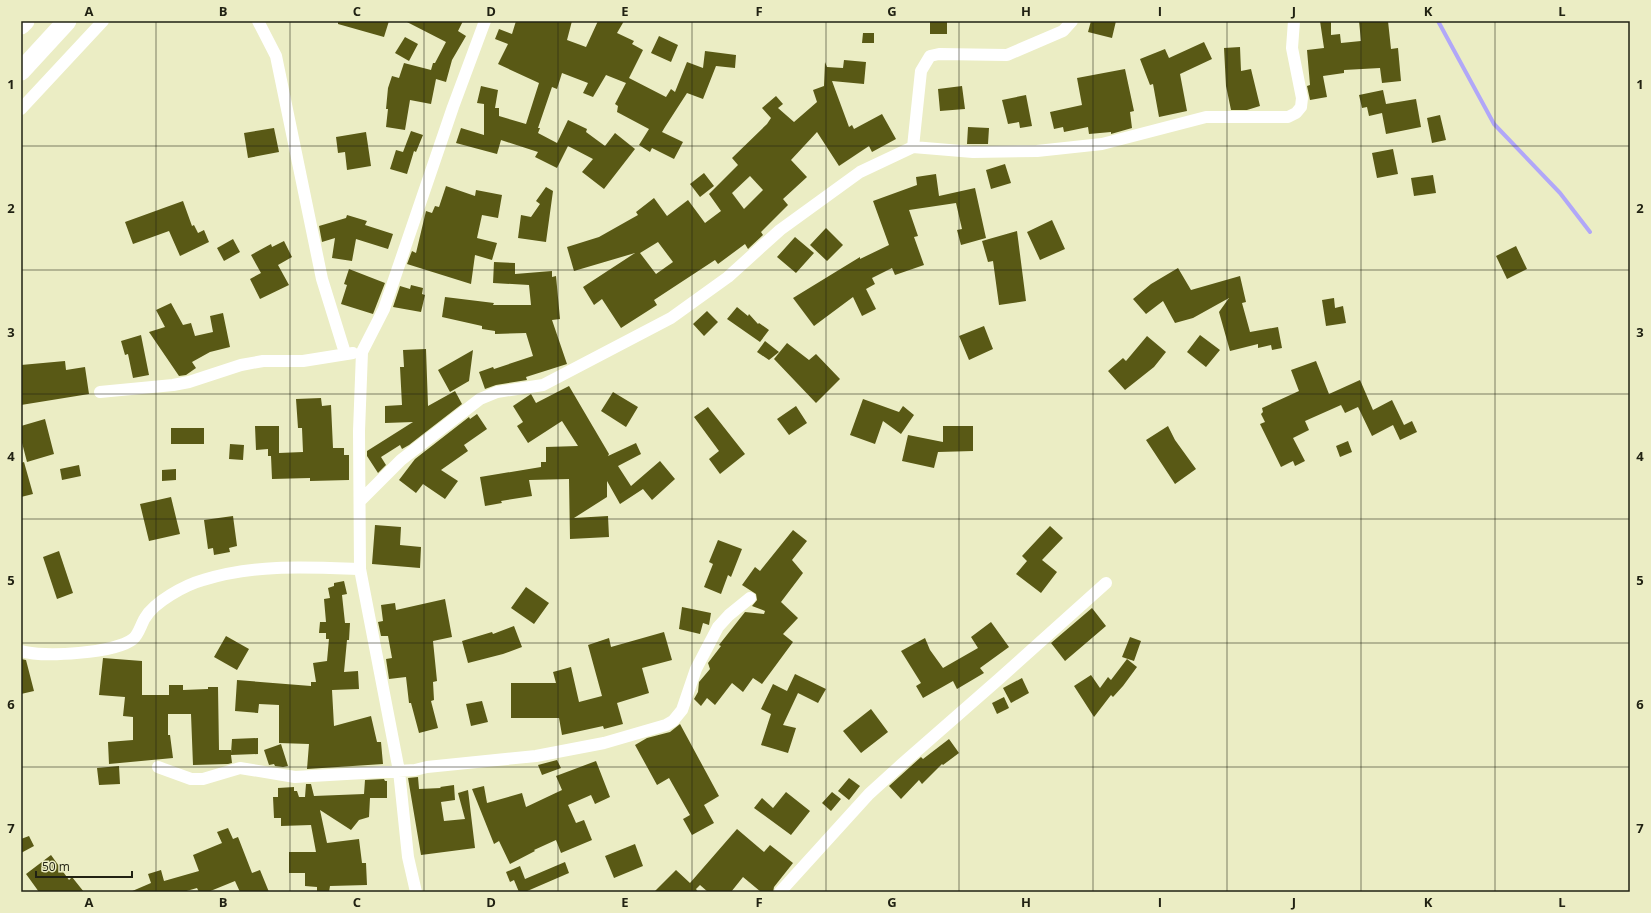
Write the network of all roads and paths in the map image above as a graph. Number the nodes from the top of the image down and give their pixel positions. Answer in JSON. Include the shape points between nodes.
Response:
{"nodes":[{"id":1,"x":25,"y":21,"type":"edge"},
{"id":2,"x":67,"y":21,"type":"edge"},
{"id":3,"x":103,"y":21,"type":"edge"},
{"id":4,"x":258,"y":21,"type":"edge"},
{"id":5,"x":485,"y":21,"type":"edge"},
{"id":6,"x":1072,"y":21,"type":"edge"},
{"id":7,"x":1294,"y":21,"type":"edge"},
{"id":8,"x":21,"y":25,"type":"edge"},
{"id":9,"x":21,"y":71,"type":"edge"},
{"id":10,"x":21,"y":109,"type":"edge"},
{"id":11,"x":912,"y":148,"type":"junction"},
{"id":12,"x":362,"y":352,"type":"junction"},
{"id":13,"x":345,"y":353,"type":"junction"},
{"id":14,"x":100,"y":392,"type":"dead end"},
{"id":15,"x":361,"y":500,"type":"junction"},
{"id":16,"x":360,"y":569,"type":"junction"},
{"id":17,"x":1106,"y":583,"type":"dead end"},
{"id":18,"x":750,"y":598,"type":"dead end"},
{"id":19,"x":21,"y":651,"type":"edge"},
{"id":20,"x":158,"y":767,"type":"dead end"},
{"id":21,"x":399,"y":771,"type":"junction"},
{"id":22,"x":416,"y":892,"type":"edge"},
{"id":23,"x":780,"y":892,"type":"edge"}],
"edges":[{"from":1,"to":8,"type":"main road"},
{"from":2,"to":9,"type":"main road"},
{"from":3,"to":10,"type":"street"},
{"from":4,"to":13,"type":"street","via":[[276,56],[322,279]]},
{"from":5,"to":12,"type":"street","via":[[384,309]]},
{"from":6,"to":11,"type":"street","via":[[1063,31],[1007,55],[930,56],[921,71]]},
{"from":7,"to":11,"type":"street","via":[[1292,48],[1302,98],[1301,107],[1288,117],[1206,117],[1102,144],[1037,151],[973,152]]},
{"from":11,"to":15,"type":"street","via":[[860,172],[780,230],[728,277],[671,318],[543,384],[497,392],[480,399],[401,460]]},
{"from":12,"to":13,"type":"street"},
{"from":12,"to":15,"type":"street"},
{"from":13,"to":14,"type":"street","via":[[303,360],[263,361],[178,384]]},
{"from":15,"to":16,"type":"street"},
{"from":16,"to":19,"type":"street","via":[[292,566],[252,570],[202,580],[163,600],[146,616],[135,638],[124,646],[53,655]]},
{"from":16,"to":21,"type":"street"},
{"from":17,"to":23,"type":"street","via":[[869,794]]},
{"from":18,"to":21,"type":"street","via":[[718,627],[696,669],[682,710],[666,725],[604,743],[536,756]]},
{"from":20,"to":21,"type":"street","via":[[191,780],[240,768],[295,777]]},
{"from":21,"to":22,"type":"street","via":[[408,857]]}]}
